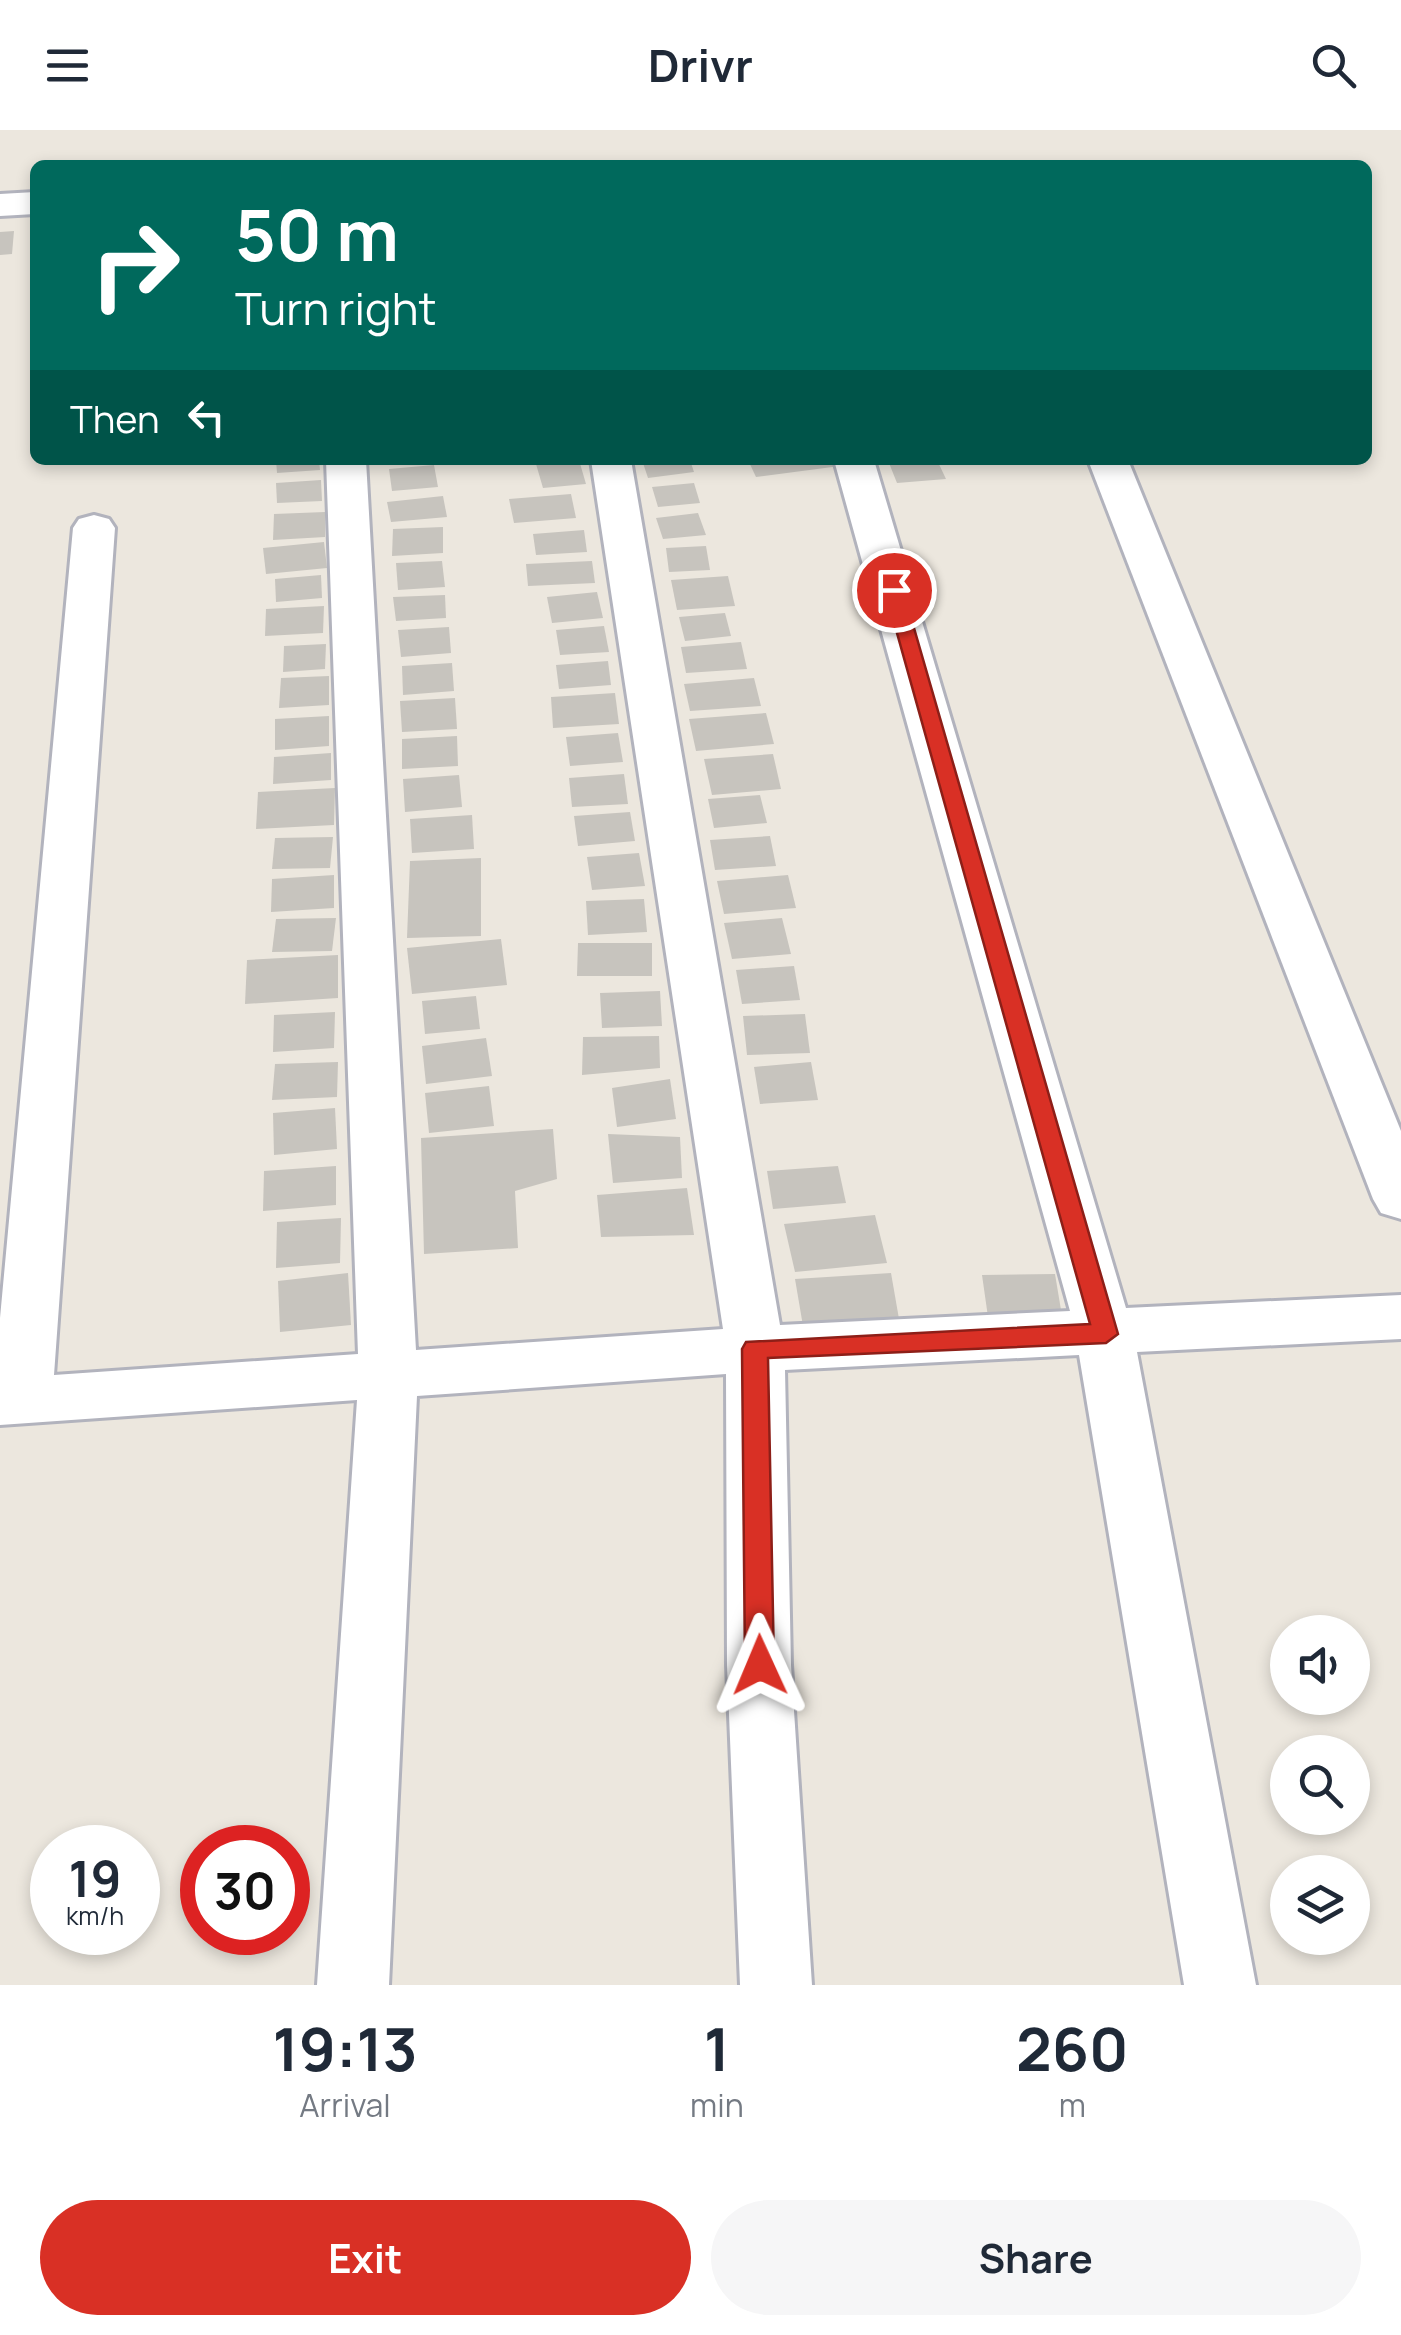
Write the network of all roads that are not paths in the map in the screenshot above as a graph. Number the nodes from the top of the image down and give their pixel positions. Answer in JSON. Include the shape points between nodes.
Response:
{"nodes":[{"id":1,"x":0,"y":204,"type":"edge"},
{"id":2,"x":30,"y":204,"type":"edge"},
{"id":3,"x":346,"y":465,"type":"edge"},
{"id":4,"x":612,"y":465,"type":"edge"},
{"id":5,"x":855,"y":465,"type":"edge"},
{"id":6,"x":1110,"y":465,"type":"edge"},
{"id":7,"x":94,"y":528,"type":"dead end"},
{"id":8,"x":1401,"y":1200,"type":"edge"},
{"id":9,"x":1401,"y":1317,"type":"edge"},
{"id":10,"x":1106,"y":1334,"type":"junction"},
{"id":11,"x":755,"y":1349,"type":"junction"},
{"id":12,"x":388,"y":1378,"type":"junction"},
{"id":13,"x":11,"y":1402,"type":"edge"},
{"id":14,"x":354,"y":1985,"type":"edge"},
{"id":15,"x":776,"y":1985,"type":"edge"},
{"id":16,"x":1220,"y":1985,"type":"edge"}],
"edges":[{"from":1,"to":2,"type":"street"},
{"from":3,"to":12,"type":"street"},
{"from":4,"to":11,"type":"street"},
{"from":5,"to":10,"type":"street"},
{"from":6,"to":8,"type":"street"},
{"from":7,"to":13,"type":"street"},
{"from":9,"to":10,"type":"street"},
{"from":10,"to":11,"type":"street"},
{"from":10,"to":16,"type":"street"},
{"from":11,"to":12,"type":"street"},
{"from":11,"to":15,"type":"street","via":[[760,1665]]},
{"from":12,"to":13,"type":"street"},
{"from":12,"to":14,"type":"street"}]}
